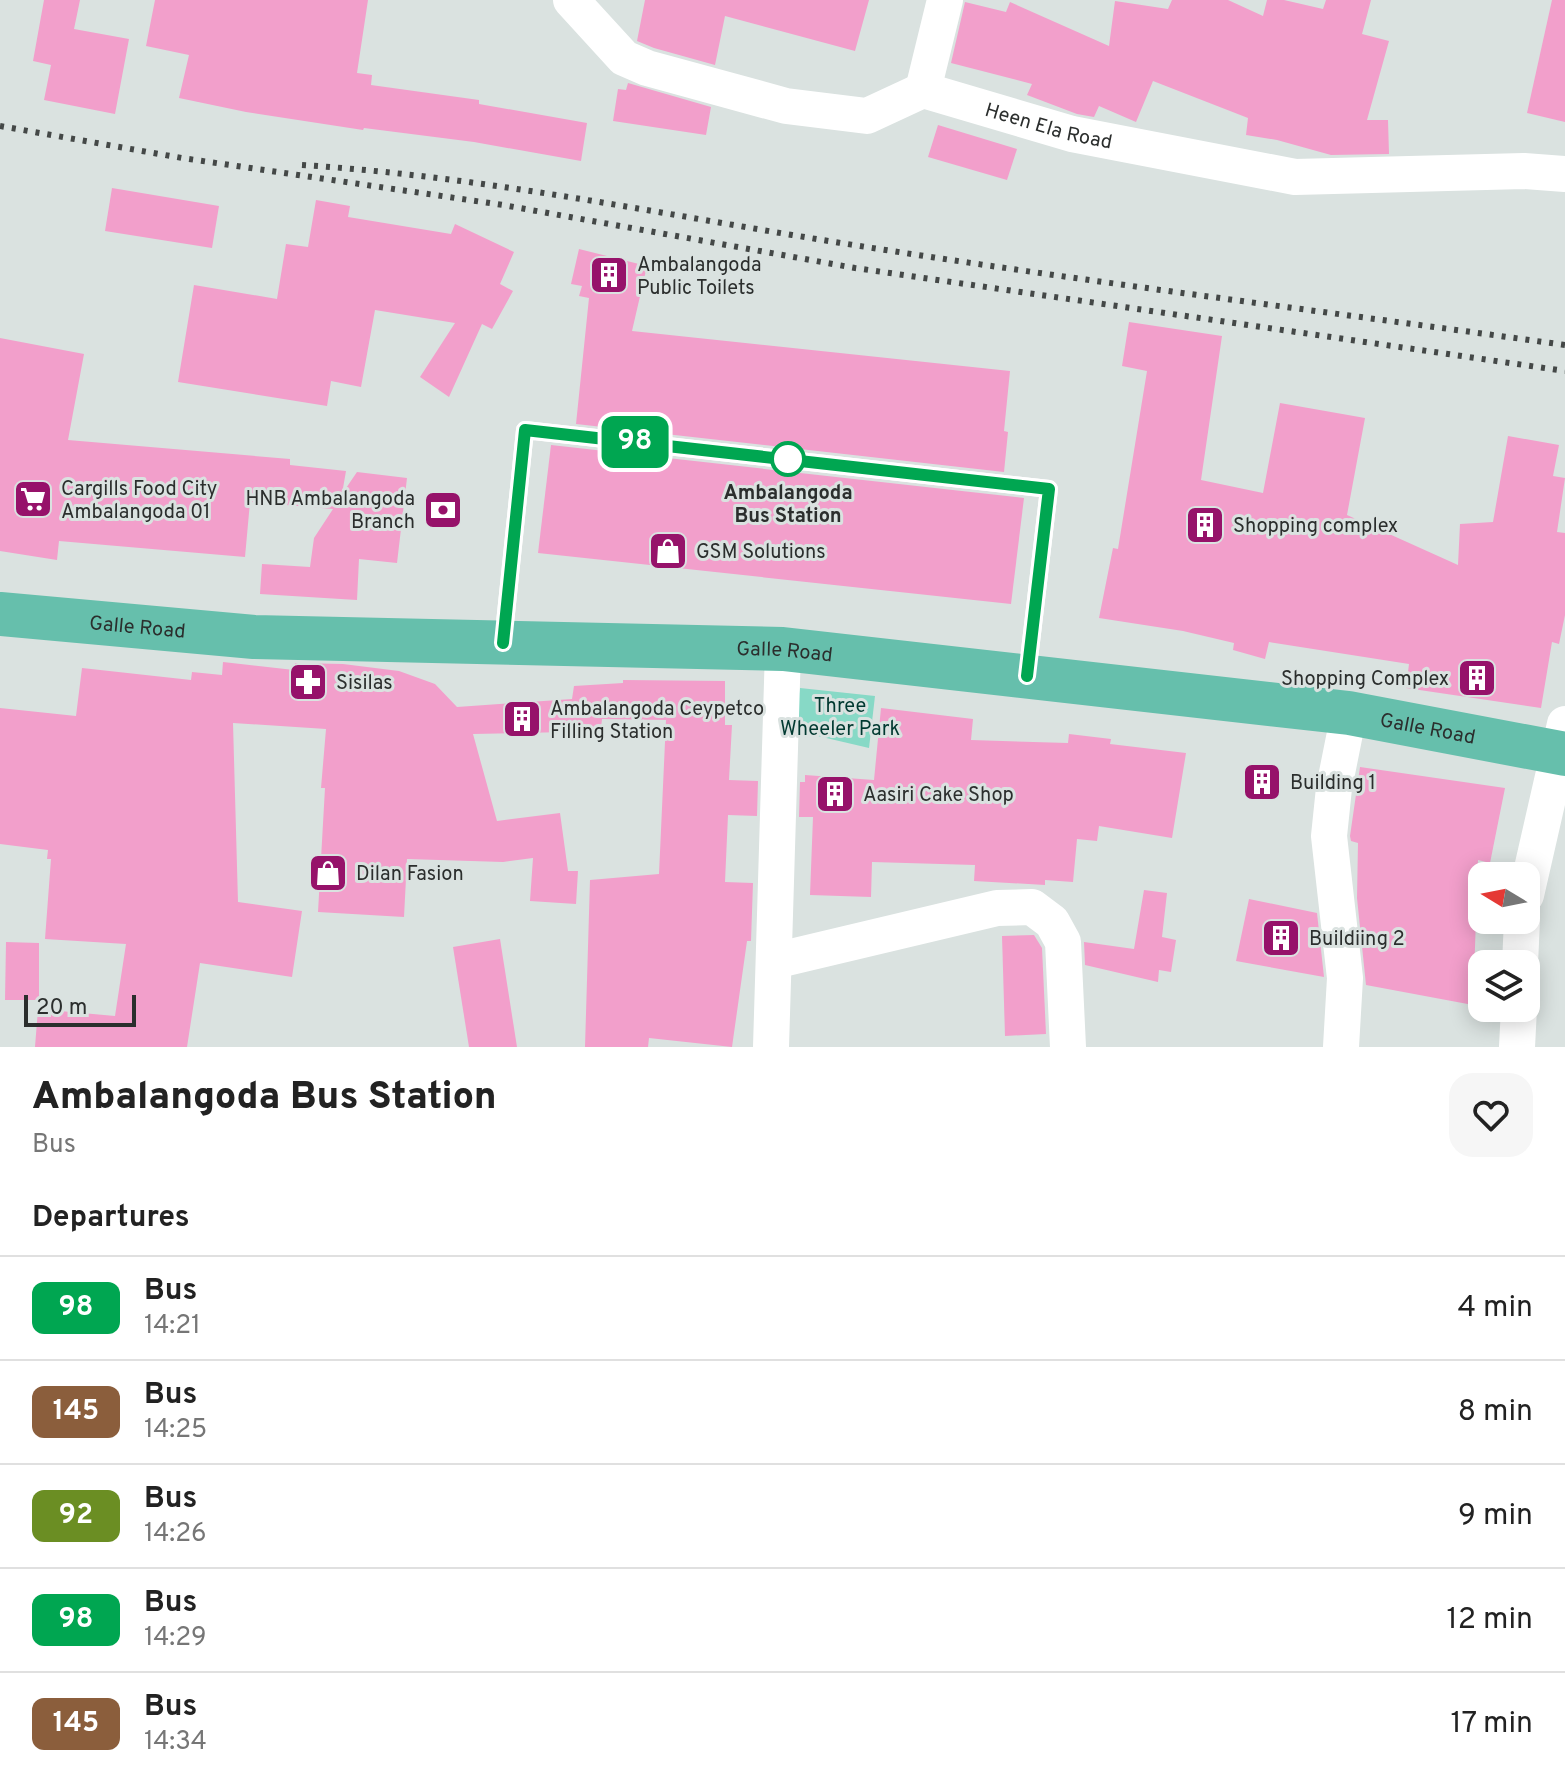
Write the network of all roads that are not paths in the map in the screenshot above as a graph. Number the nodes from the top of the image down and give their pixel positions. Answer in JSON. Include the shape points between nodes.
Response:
{"nodes":[{"id":1,"x":571,"y":0,"type":"edge"},
{"id":2,"x":945,"y":0,"type":"edge"},
{"id":3,"x":923,"y":90,"type":"junction"},
{"id":4,"x":1565,"y":174,"type":"edge"},
{"id":5,"x":0,"y":614,"type":"edge"},
{"id":6,"x":503,"y":643,"type":"junction"},
{"id":7,"x":783,"y":649,"type":"junction"},
{"id":8,"x":1027,"y":676,"type":"junction"},
{"id":9,"x":1349,"y":713,"type":"junction"},
{"id":10,"x":1563,"y":743,"type":"edge"},
{"id":11,"x":1534,"y":862,"type":"edge"},
{"id":12,"x":774,"y":961,"type":"junction"},
{"id":13,"x":1518,"y":1022,"type":"edge"},
{"id":14,"x":771,"y":1047,"type":"edge"},
{"id":15,"x":1068,"y":1047,"type":"edge"},
{"id":16,"x":1341,"y":1047,"type":"edge"},
{"id":17,"x":1517,"y":1047,"type":"edge"}],
"edges":[{"from":1,"to":3,"type":"street","via":[[624,58],[786,106],[867,116]]},
{"from":2,"to":3,"type":"street"},
{"from":3,"to":4,"type":"street","name":"Heen Ela Road","via":[[1072,134],[1295,177]]},
{"from":5,"to":6,"type":"highway","name":"Galle Road","via":[[254,637]]},
{"from":6,"to":7,"type":"highway","name":"Galle Road"},
{"from":6,"to":8,"type":"lane","via":[[525,430],[1049,489]]},
{"from":7,"to":8,"type":"highway","name":"Galle Road"},
{"from":7,"to":12,"type":"street"},
{"from":8,"to":9,"type":"highway","name":"Galle Road"},
{"from":9,"to":10,"type":"highway","name":"Galle Road"},
{"from":9,"to":16,"type":"street","via":[[1329,836],[1345,978]]},
{"from":10,"to":11,"type":"street"},
{"from":12,"to":14,"type":"street"},
{"from":12,"to":15,"type":"street","via":[[997,908],[1032,907],[1052,922],[1063,942]]},
{"from":13,"to":17,"type":"street"}]}
